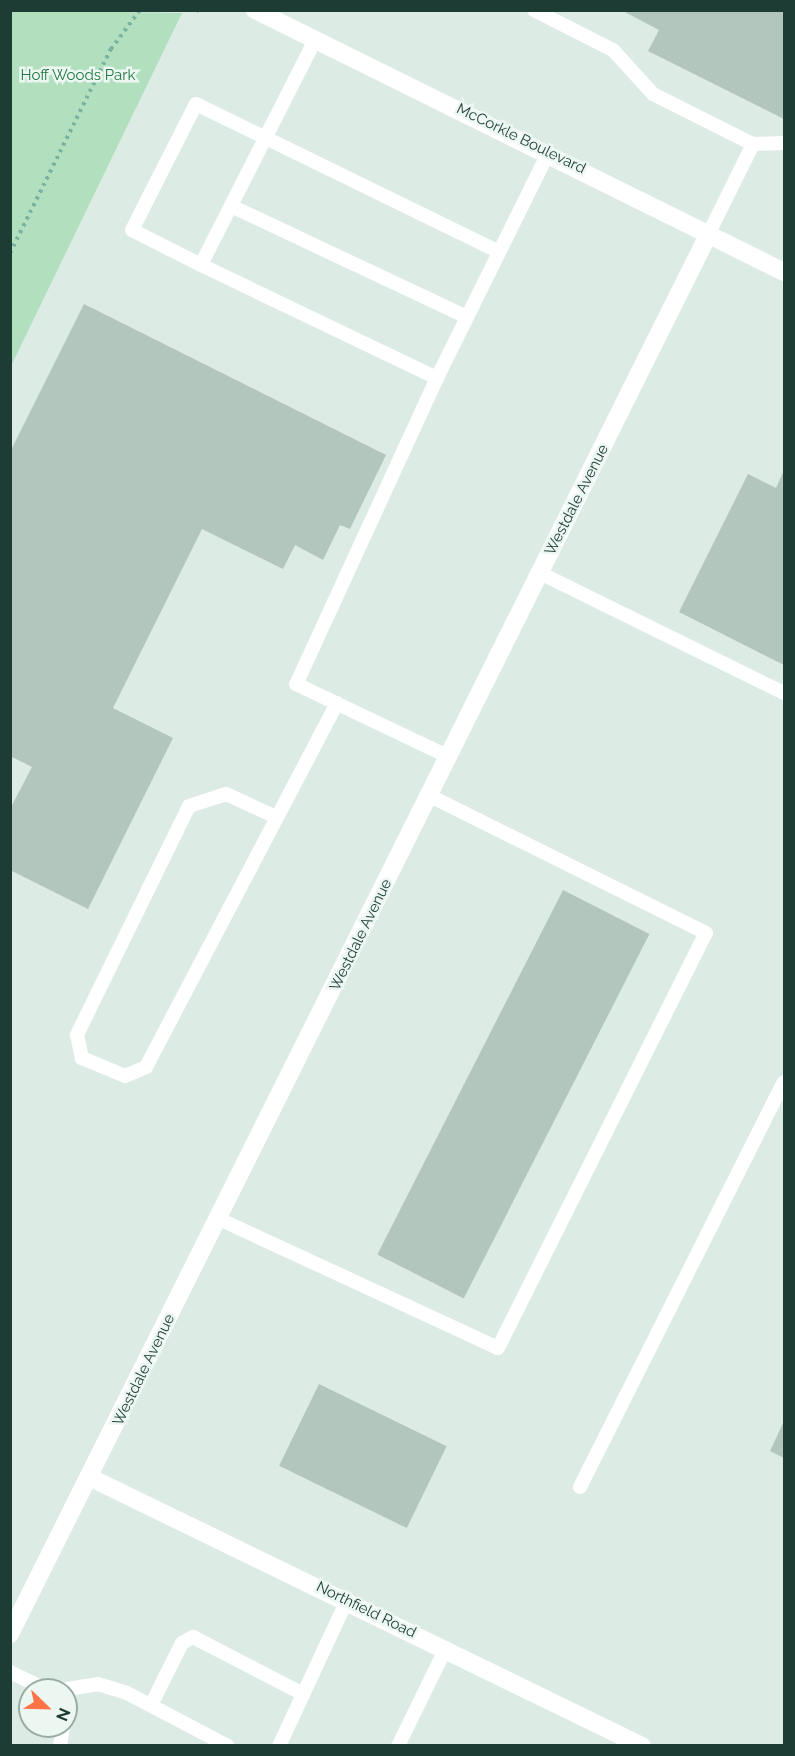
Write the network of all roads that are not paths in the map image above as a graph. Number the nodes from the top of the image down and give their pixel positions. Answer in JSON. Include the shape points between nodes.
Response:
{"nodes":[{"id":1,"x":255,"y":10,"type":"edge"},
{"id":2,"x":534,"y":10,"type":"edge"},
{"id":3,"x":315,"y":40,"type":"junction"},
{"id":4,"x":265,"y":139,"type":"junction"},
{"id":5,"x":784,"y":143,"type":"edge"},
{"id":6,"x":753,"y":144,"type":"junction"},
{"id":7,"x":548,"y":153,"type":"junction"},
{"id":8,"x":231,"y":206,"type":"junction"},
{"id":9,"x":708,"y":235,"type":"junction"},
{"id":10,"x":499,"y":252,"type":"junction"},
{"id":11,"x":201,"y":265,"type":"junction"},
{"id":12,"x":784,"y":272,"type":"edge"},
{"id":13,"x":467,"y":317,"type":"junction"},
{"id":14,"x":437,"y":378,"type":"junction"},
{"id":15,"x":540,"y":573,"type":"junction"},
{"id":16,"x":784,"y":693,"type":"edge"},
{"id":17,"x":337,"y":703,"type":"junction"},
{"id":18,"x":449,"y":757,"type":"junction"},
{"id":19,"x":430,"y":796,"type":"junction"},
{"id":20,"x":274,"y":816,"type":"junction"},
{"id":21,"x":784,"y":1082,"type":"edge"},
{"id":22,"x":219,"y":1219,"type":"junction"},
{"id":23,"x":89,"y":1477,"type":"junction"},
{"id":24,"x":580,"y":1487,"type":"dead end"},
{"id":25,"x":347,"y":1600,"type":"junction"},
{"id":26,"x":10,"y":1634,"type":"edge"},
{"id":27,"x":446,"y":1648,"type":"junction"},
{"id":28,"x":78,"y":1687,"type":"edge"},
{"id":29,"x":303,"y":1694,"type":"junction"},
{"id":30,"x":151,"y":1705,"type":"junction"},
{"id":31,"x":228,"y":1746,"type":"edge"},
{"id":32,"x":279,"y":1746,"type":"edge"},
{"id":33,"x":398,"y":1746,"type":"edge"},
{"id":34,"x":642,"y":1746,"type":"edge"}],
"edges":[{"from":1,"to":3,"type":"street","name":"McCorkle Boulevard"},
{"from":2,"to":6,"type":"lane","via":[[614,50],[653,94]]},
{"from":3,"to":4,"type":"lane"},
{"from":3,"to":7,"type":"street","name":"McCorkle Boulevard"},
{"from":4,"to":8,"type":"lane"},
{"from":4,"to":10,"type":"lane"},
{"from":4,"to":11,"type":"lane","via":[[196,104],[132,230]]},
{"from":5,"to":6,"type":"lane"},
{"from":6,"to":9,"type":"lane"},
{"from":7,"to":9,"type":"street","name":"McCorkle Boulevard"},
{"from":7,"to":10,"type":"lane"},
{"from":8,"to":11,"type":"lane"},
{"from":8,"to":13,"type":"lane"},
{"from":9,"to":12,"type":"street","name":"McCorkle Boulevard"},
{"from":9,"to":15,"type":"street","name":"Westdale Avenue"},
{"from":10,"to":13,"type":"lane"},
{"from":11,"to":14,"type":"lane"},
{"from":13,"to":14,"type":"lane"},
{"from":14,"to":17,"type":"lane","via":[[297,684]]},
{"from":15,"to":16,"type":"lane"},
{"from":15,"to":18,"type":"street","name":"Westdale Avenue"},
{"from":17,"to":18,"type":"lane"},
{"from":17,"to":20,"type":"lane"},
{"from":18,"to":19,"type":"street","name":"Westdale Avenue"},
{"from":19,"to":22,"type":"street","name":"Westdale Avenue"},
{"from":19,"to":22,"type":"lane","via":[[706,933],[498,1348]]},
{"from":20,"to":20,"type":"lane","via":[[146,1066],[125,1076],[82,1058],[77,1035],[189,806],[226,794]]},
{"from":21,"to":24,"type":"lane"},
{"from":22,"to":23,"type":"street","name":"Westdale Avenue"},
{"from":23,"to":25,"type":"street","name":"Northfield Road"},
{"from":23,"to":26,"type":"street","name":"Westdale Avenue"},
{"from":25,"to":27,"type":"street","name":"Northfield Road"},
{"from":25,"to":29,"type":"lane"},
{"from":27,"to":33,"type":"lane"},
{"from":27,"to":34,"type":"street","name":"Northfield Road"},
{"from":28,"to":30,"type":"lane","via":[[98,1684]]},
{"from":29,"to":30,"type":"lane","via":[[193,1637],[182,1643]]},
{"from":29,"to":32,"type":"lane"},
{"from":30,"to":31,"type":"lane"}]}
